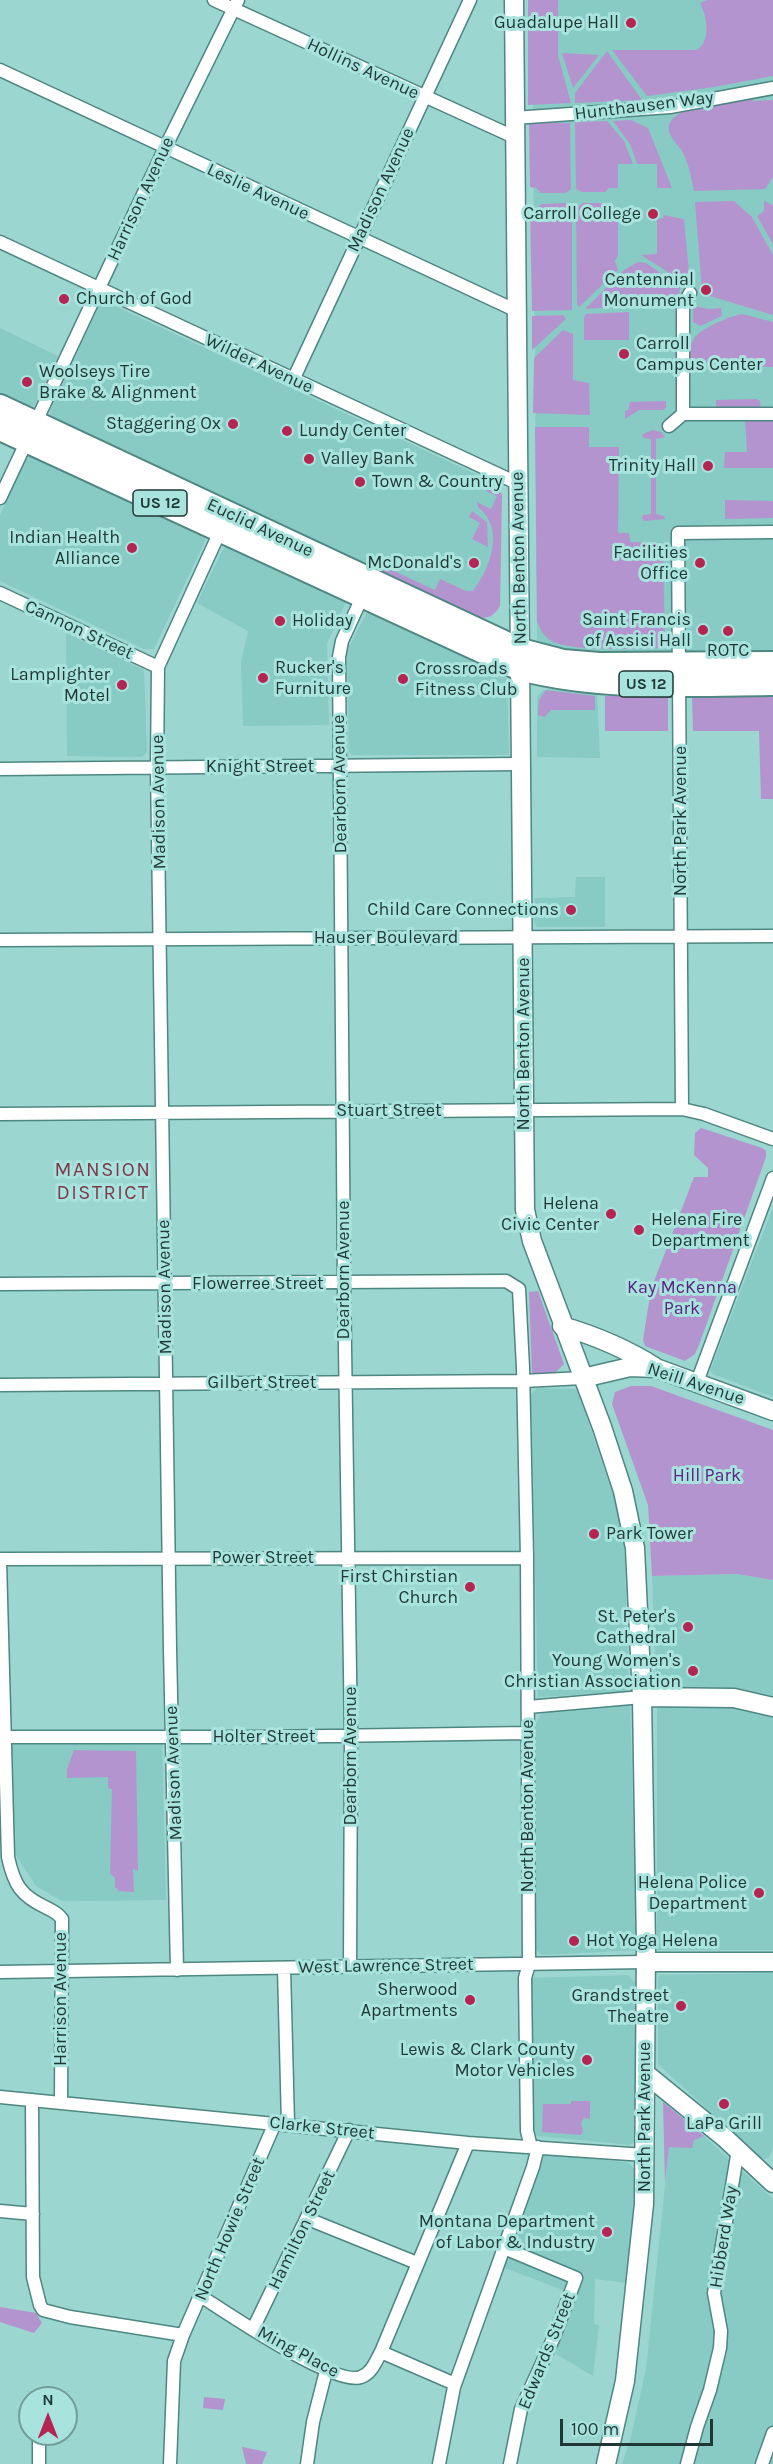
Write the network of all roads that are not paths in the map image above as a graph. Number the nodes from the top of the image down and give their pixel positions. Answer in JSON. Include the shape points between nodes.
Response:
{"nodes":[{"id":1,"x":214,"y":0,"type":"edge"},
{"id":2,"x":470,"y":0,"type":"edge"},
{"id":3,"x":514,"y":0,"type":"edge"},
{"id":4,"x":235,"y":5,"type":"edge"},
{"id":5,"x":0,"y":70,"type":"edge"},
{"id":6,"x":773,"y":88,"type":"edge"},
{"id":7,"x":424,"y":98,"type":"junction"},
{"id":8,"x":514,"y":118,"type":"junction"},
{"id":9,"x":514,"y":137,"type":"junction"},
{"id":10,"x":165,"y":148,"type":"junction"},
{"id":11,"x":358,"y":238,"type":"junction"},
{"id":12,"x":0,"y":242,"type":"edge"},
{"id":13,"x":99,"y":288,"type":"junction"},
{"id":14,"x":690,"y":293,"type":"dead end"},
{"id":15,"x":517,"y":311,"type":"junction"},
{"id":16,"x":292,"y":380,"type":"junction"},
{"id":17,"x":0,"y":406,"type":"edge"},
{"id":18,"x":683,"y":414,"type":"junction"},
{"id":19,"x":773,"y":414,"type":"edge"},
{"id":20,"x":669,"y":426,"type":"dead end"},
{"id":21,"x":0,"y":429,"type":"edge"},
{"id":22,"x":31,"y":432,"type":"junction"},
{"id":23,"x":519,"y":484,"type":"junction"},
{"id":24,"x":0,"y":498,"type":"edge"},
{"id":25,"x":225,"y":522,"type":"junction"},
{"id":26,"x":773,"y":532,"type":"edge"},
{"id":27,"x":366,"y":588,"type":"junction"},
{"id":28,"x":0,"y":593,"type":"edge"},
{"id":29,"x":520,"y":659,"type":"junction"},
{"id":30,"x":773,"y":663,"type":"edge"},
{"id":31,"x":158,"y":667,"type":"junction"},
{"id":32,"x":679,"y":674,"type":"junction"},
{"id":33,"x":773,"y":684,"type":"edge"},
{"id":34,"x":520,"y":764,"type":"junction"},
{"id":35,"x":340,"y":766,"type":"junction"},
{"id":36,"x":157,"y":767,"type":"junction"},
{"id":37,"x":0,"y":768,"type":"edge"},
{"id":38,"x":681,"y":936,"type":"junction"},
{"id":39,"x":773,"y":936,"type":"edge"},
{"id":40,"x":523,"y":937,"type":"junction"},
{"id":41,"x":342,"y":938,"type":"junction"},
{"id":42,"x":161,"y":939,"type":"junction"},
{"id":43,"x":0,"y":940,"type":"edge"},
{"id":44,"x":682,"y":1109,"type":"junction"},
{"id":45,"x":524,"y":1110,"type":"junction"},
{"id":46,"x":344,"y":1111,"type":"junction"},
{"id":47,"x":163,"y":1112,"type":"junction"},
{"id":48,"x":0,"y":1114,"type":"edge"},
{"id":49,"x":773,"y":1139,"type":"edge"},
{"id":50,"x":773,"y":1178,"type":"edge"},
{"id":51,"x":344,"y":1283,"type":"junction"},
{"id":52,"x":0,"y":1284,"type":"edge"},
{"id":53,"x":165,"y":1284,"type":"junction"},
{"id":54,"x":515,"y":1285,"type":"joint"},
{"id":55,"x":562,"y":1326,"type":"junction"},
{"id":56,"x":656,"y":1368,"type":"junction"},
{"id":57,"x":583,"y":1378,"type":"junction"},
{"id":58,"x":523,"y":1381,"type":"junction"},
{"id":59,"x":697,"y":1382,"type":"junction"},
{"id":60,"x":166,"y":1383,"type":"junction"},
{"id":61,"x":345,"y":1383,"type":"junction"},
{"id":62,"x":0,"y":1385,"type":"edge"},
{"id":63,"x":773,"y":1411,"type":"edge"},
{"id":64,"x":170,"y":1558,"type":"junction"},
{"id":65,"x":349,"y":1558,"type":"junction"},
{"id":66,"x":527,"y":1558,"type":"junction"},
{"id":67,"x":0,"y":1560,"type":"edge"},
{"id":68,"x":642,"y":1697,"type":"junction"},
{"id":69,"x":528,"y":1707,"type":"junction"},
{"id":70,"x":773,"y":1707,"type":"edge"},
{"id":71,"x":528,"y":1733,"type":"junction"},
{"id":72,"x":351,"y":1736,"type":"junction"},
{"id":73,"x":2,"y":1737,"type":"edge"},
{"id":74,"x":172,"y":1737,"type":"junction"},
{"id":75,"x":645,"y":1962,"type":"junction"},
{"id":76,"x":773,"y":1962,"type":"edge"},
{"id":77,"x":529,"y":1964,"type":"junction"},
{"id":78,"x":350,"y":1966,"type":"junction"},
{"id":79,"x":284,"y":1968,"type":"junction"},
{"id":80,"x":177,"y":1970,"type":"junction"},
{"id":81,"x":62,"y":1971,"type":"junction"},
{"id":82,"x":0,"y":1972,"type":"edge"},
{"id":83,"x":646,"y":2074,"type":"junction"},
{"id":84,"x":0,"y":2097,"type":"edge"},
{"id":85,"x":32,"y":2100,"type":"junction"},
{"id":86,"x":61,"y":2102,"type":"junction"},
{"id":87,"x":275,"y":2123,"type":"junction"},
{"id":88,"x":288,"y":2124,"type":"junction"},
{"id":89,"x":349,"y":2130,"type":"junction"},
{"id":90,"x":468,"y":2143,"type":"junction"},
{"id":91,"x":534,"y":2147,"type":"junction"},
{"id":92,"x":738,"y":2150,"type":"junction"},
{"id":93,"x":645,"y":2155,"type":"junction"},
{"id":94,"x":773,"y":2183,"type":"edge"},
{"id":95,"x":0,"y":2211,"type":"edge"},
{"id":96,"x":33,"y":2214,"type":"junction"},
{"id":97,"x":308,"y":2219,"type":"junction"},
{"id":98,"x":504,"y":2248,"type":"junction"},
{"id":99,"x":417,"y":2263,"type":"junction"},
{"id":100,"x":202,"y":2297,"type":"junction"},
{"id":101,"x":253,"y":2329,"type":"junction"},
{"id":102,"x":183,"y":2335,"type":"junction"},
{"id":103,"x":381,"y":2352,"type":"junction"},
{"id":104,"x":326,"y":2371,"type":"junction"},
{"id":105,"x":455,"y":2384,"type":"junction"},
{"id":106,"x":773,"y":2433,"type":"edge"},
{"id":107,"x":39,"y":2446,"type":"edge"},
{"id":108,"x":39,"y":2464,"type":"edge"},
{"id":109,"x":170,"y":2464,"type":"edge"},
{"id":110,"x":307,"y":2464,"type":"edge"},
{"id":111,"x":439,"y":2464,"type":"edge"},
{"id":112,"x":510,"y":2464,"type":"edge"},
{"id":113,"x":606,"y":2464,"type":"edge"},
{"id":114,"x":687,"y":2464,"type":"edge"},
{"id":115,"x":762,"y":2464,"type":"edge"}],
"edges":[{"from":1,"to":4,"type":"street","name":"Hollins Avenue"},
{"from":2,"to":7,"type":"street","name":"Madison Avenue"},
{"from":3,"to":8,"type":"main road","name":"North Benton Avenue"},
{"from":4,"to":7,"type":"street","name":"Hollins Avenue"},
{"from":4,"to":10,"type":"street","name":"Harrison Avenue"},
{"from":5,"to":10,"type":"street","name":"Leslie Avenue"},
{"from":6,"to":8,"type":"street","name":"Hunthausen Way","via":[[670,107]]},
{"from":7,"to":9,"type":"street","name":"Hollins Avenue"},
{"from":7,"to":11,"type":"street","name":"Madison Avenue"},
{"from":8,"to":9,"type":"main road","name":"North Benton Avenue"},
{"from":9,"to":15,"type":"main road","name":"North Benton Avenue"},
{"from":10,"to":11,"type":"street","name":"Leslie Avenue"},
{"from":10,"to":13,"type":"street","name":"Harrison Avenue"},
{"from":11,"to":15,"type":"street","name":"Leslie Avenue"},
{"from":11,"to":16,"type":"street","name":"Madison Avenue"},
{"from":12,"to":13,"type":"street","name":"Wilder Avenue"},
{"from":13,"to":16,"type":"street","name":"Wilder Avenue"},
{"from":13,"to":22,"type":"street","name":"Harrison Avenue"},
{"from":14,"to":18,"type":"street","via":[[683,306]]},
{"from":15,"to":23,"type":"main road","name":"North Benton Avenue"},
{"from":16,"to":23,"type":"street","name":"Wilder Avenue"},
{"from":17,"to":22,"type":"highway","name":"Euclid Avenue","number":"US 12"},
{"from":18,"to":19,"type":"street"},
{"from":18,"to":20,"type":"street"},
{"from":21,"to":22,"type":"highway","name":"Euclid Avenue","number":"US 12"},
{"from":22,"to":24,"type":"street","name":"Harrison Avenue"},
{"from":22,"to":25,"type":"highway","name":"Euclid Avenue","number":"US 12"},
{"from":23,"to":29,"type":"main road","name":"North Benton Avenue"},
{"from":25,"to":27,"type":"highway","name":"Euclid Avenue","number":"US 12"},
{"from":25,"to":31,"type":"street","name":"Madison Avenue"},
{"from":26,"to":32,"type":"street","name":"North Park Avenue","via":[[678,533]]},
{"from":27,"to":29,"type":"highway","name":"Euclid Avenue","number":"US 12"},
{"from":27,"to":35,"type":"street","name":"Dearborn Avenue","via":[[342,641],[339,657]]},
{"from":28,"to":31,"type":"street","name":"Cannon Street"},
{"from":29,"to":32,"type":"highway","number":"US 12"},
{"from":29,"to":34,"type":"main road","name":"North Benton Avenue"},
{"from":30,"to":32,"type":"highway","number":"US 12"},
{"from":31,"to":36,"type":"street","name":"Madison Avenue"},
{"from":32,"to":33,"type":"highway","number":"US 12"},
{"from":32,"to":38,"type":"street","name":"North Park Avenue"},
{"from":34,"to":35,"type":"street","name":"Knight Street"},
{"from":34,"to":40,"type":"main road","name":"North Benton Avenue"},
{"from":35,"to":36,"type":"street","name":"Knight Street"},
{"from":35,"to":41,"type":"street","name":"Dearborn Avenue"},
{"from":36,"to":37,"type":"street","name":"Knight Street"},
{"from":36,"to":42,"type":"street","name":"Madison Avenue"},
{"from":38,"to":39,"type":"street","name":"Hauser Boulevard"},
{"from":38,"to":40,"type":"street","name":"Hauser Boulevard"},
{"from":38,"to":44,"type":"street","name":"North Park Avenue"},
{"from":40,"to":41,"type":"street","name":"Hauser Boulevard"},
{"from":40,"to":45,"type":"main road","name":"North Benton Avenue"},
{"from":41,"to":42,"type":"street","name":"Hauser Boulevard"},
{"from":41,"to":46,"type":"street","name":"Dearborn Avenue"},
{"from":42,"to":43,"type":"street","name":"Hauser Boulevard"},
{"from":42,"to":47,"type":"street","name":"Madison Avenue"},
{"from":44,"to":45,"type":"street","name":"Stuart Street"},
{"from":44,"to":49,"type":"street","name":"Stuart Street"},
{"from":45,"to":46,"type":"street","name":"Stuart Street"},
{"from":45,"to":55,"type":"main road","name":"North Benton Avenue","via":[[528,1227]]},
{"from":46,"to":47,"type":"street","name":"Stuart Street"},
{"from":46,"to":51,"type":"street","name":"Dearborn Avenue"},
{"from":47,"to":48,"type":"street","name":"Stuart Street"},
{"from":47,"to":53,"type":"street","name":"Madison Avenue"},
{"from":50,"to":59,"type":"street"},
{"from":51,"to":53,"type":"street","name":"Flowerree Street"},
{"from":51,"to":54,"type":"street","name":"Flowerree Street","via":[[506,1281]]},
{"from":51,"to":61,"type":"street","name":"Dearborn Avenue"},
{"from":52,"to":53,"type":"street","name":"Flowerree Street"},
{"from":53,"to":60,"type":"street","name":"Madison Avenue"},
{"from":54,"to":58,"type":"street","name":"North Benton Avenue","via":[[521,1294]]},
{"from":55,"to":56,"type":"main road","via":[[611,1342]]},
{"from":55,"to":57,"type":"main road","name":"North Park Avenue"},
{"from":56,"to":57,"type":"main road","name":"Neill Avenue","via":[[630,1367]]},
{"from":56,"to":59,"type":"main road","name":"Neill Avenue"},
{"from":57,"to":58,"type":"street"},
{"from":57,"to":68,"type":"main road","name":"North Park Avenue","via":[[623,1491],[635,1548]]},
{"from":58,"to":61,"type":"street","name":"Gilbert Street"},
{"from":58,"to":66,"type":"street","name":"North Benton Avenue"},
{"from":59,"to":63,"type":"main road","name":"Neill Avenue"},
{"from":60,"to":61,"type":"street","name":"Gilbert Street"},
{"from":60,"to":62,"type":"street","name":"Gilbert Street"},
{"from":60,"to":64,"type":"street","name":"Madison Avenue"},
{"from":61,"to":65,"type":"street","name":"Dearborn Avenue"},
{"from":64,"to":65,"type":"street","name":"Power Street"},
{"from":64,"to":67,"type":"street","name":"Power Street"},
{"from":64,"to":74,"type":"street","name":"Madison Avenue"},
{"from":65,"to":66,"type":"street","name":"Power Street"},
{"from":65,"to":72,"type":"street","name":"Dearborn Avenue"},
{"from":66,"to":69,"type":"street","name":"North Benton Avenue"},
{"from":67,"to":73,"type":"street","name":"Harrison Avenue"},
{"from":68,"to":69,"type":"street"},
{"from":68,"to":70,"type":"main road","via":[[734,1698]]},
{"from":68,"to":75,"type":"main road","name":"North Park Avenue"},
{"from":69,"to":71,"type":"street","name":"North Benton Avenue"},
{"from":71,"to":72,"type":"street","name":"Holter Street"},
{"from":71,"to":77,"type":"street","name":"North Benton Avenue"},
{"from":72,"to":74,"type":"street","name":"Holter Street"},
{"from":72,"to":78,"type":"street","name":"Dearborn Avenue"},
{"from":73,"to":74,"type":"street","name":"Holter Street"},
{"from":73,"to":81,"type":"street","name":"Harrison Avenue","via":[[10,1870],[27,1898],[62,1919]]},
{"from":74,"to":80,"type":"street","name":"Madison Avenue"},
{"from":75,"to":76,"type":"main road","name":"West Lawrence Street"},
{"from":75,"to":77,"type":"street","name":"West Lawrence Street"},
{"from":75,"to":83,"type":"main road","name":"North Park Avenue"},
{"from":77,"to":78,"type":"street","name":"West Lawrence Street"},
{"from":77,"to":91,"type":"street","name":"North Benton Avenue","via":[[525,1978],[527,2131]]},
{"from":78,"to":79,"type":"street","name":"West Lawrence Street"},
{"from":79,"to":80,"type":"street","name":"West Lawrence Street"},
{"from":79,"to":88,"type":"street"},
{"from":80,"to":81,"type":"street","name":"West Lawrence Street"},
{"from":81,"to":82,"type":"street","name":"West Lawrence Street"},
{"from":81,"to":86,"type":"street","name":"Harrison Avenue"},
{"from":83,"to":92,"type":"main road"},
{"from":83,"to":93,"type":"main road","name":"North Park Avenue"},
{"from":84,"to":85,"type":"street","name":"Clarke Street"},
{"from":85,"to":86,"type":"street","name":"Clarke Street"},
{"from":85,"to":96,"type":"street"},
{"from":86,"to":87,"type":"street","name":"Clarke Street"},
{"from":87,"to":88,"type":"street","name":"Clarke Street"},
{"from":87,"to":100,"type":"street","name":"North Howie Street"},
{"from":88,"to":89,"type":"street","name":"Clarke Street"},
{"from":89,"to":90,"type":"street","name":"Clarke Street"},
{"from":89,"to":97,"type":"street","name":"Hamilton Street"},
{"from":90,"to":91,"type":"street","name":"Clarke Street"},
{"from":90,"to":99,"type":"street"},
{"from":91,"to":93,"type":"street","name":"Clarke Street"},
{"from":91,"to":98,"type":"street","name":"North Benton Avenue"},
{"from":92,"to":94,"type":"main road"},
{"from":92,"to":114,"type":"street","name":"Hibberd Way","via":[[714,2293],[720,2348]]},
{"from":93,"to":113,"type":"main road","name":"North Park Avenue","via":[[632,2336]]},
{"from":95,"to":96,"type":"street"},
{"from":96,"to":102,"type":"street","via":[[33,2277],[43,2310]]},
{"from":97,"to":99,"type":"street"},
{"from":97,"to":101,"type":"street","name":"Hamilton Street"},
{"from":98,"to":105,"type":"street","name":"North Benton Avenue"},
{"from":98,"to":112,"type":"street","name":"Edwards Street","via":[[576,2278],[521,2409]]},
{"from":99,"to":103,"type":"street"},
{"from":100,"to":101,"type":"street","name":"Ming Place"},
{"from":100,"to":102,"type":"street","name":"North Howie Street"},
{"from":101,"to":104,"type":"street","name":"Ming Place"},
{"from":102,"to":109,"type":"street","name":"North Howie Street","via":[[174,2361]]},
{"from":103,"to":104,"type":"street","name":"Ming Place","via":[[369,2373],[360,2378]]},
{"from":103,"to":105,"type":"street"},
{"from":104,"to":110,"type":"street"},
{"from":105,"to":111,"type":"street","name":"North Benton Avenue"},
{"from":106,"to":115,"type":"street"},
{"from":107,"to":108,"type":"street"}]}
